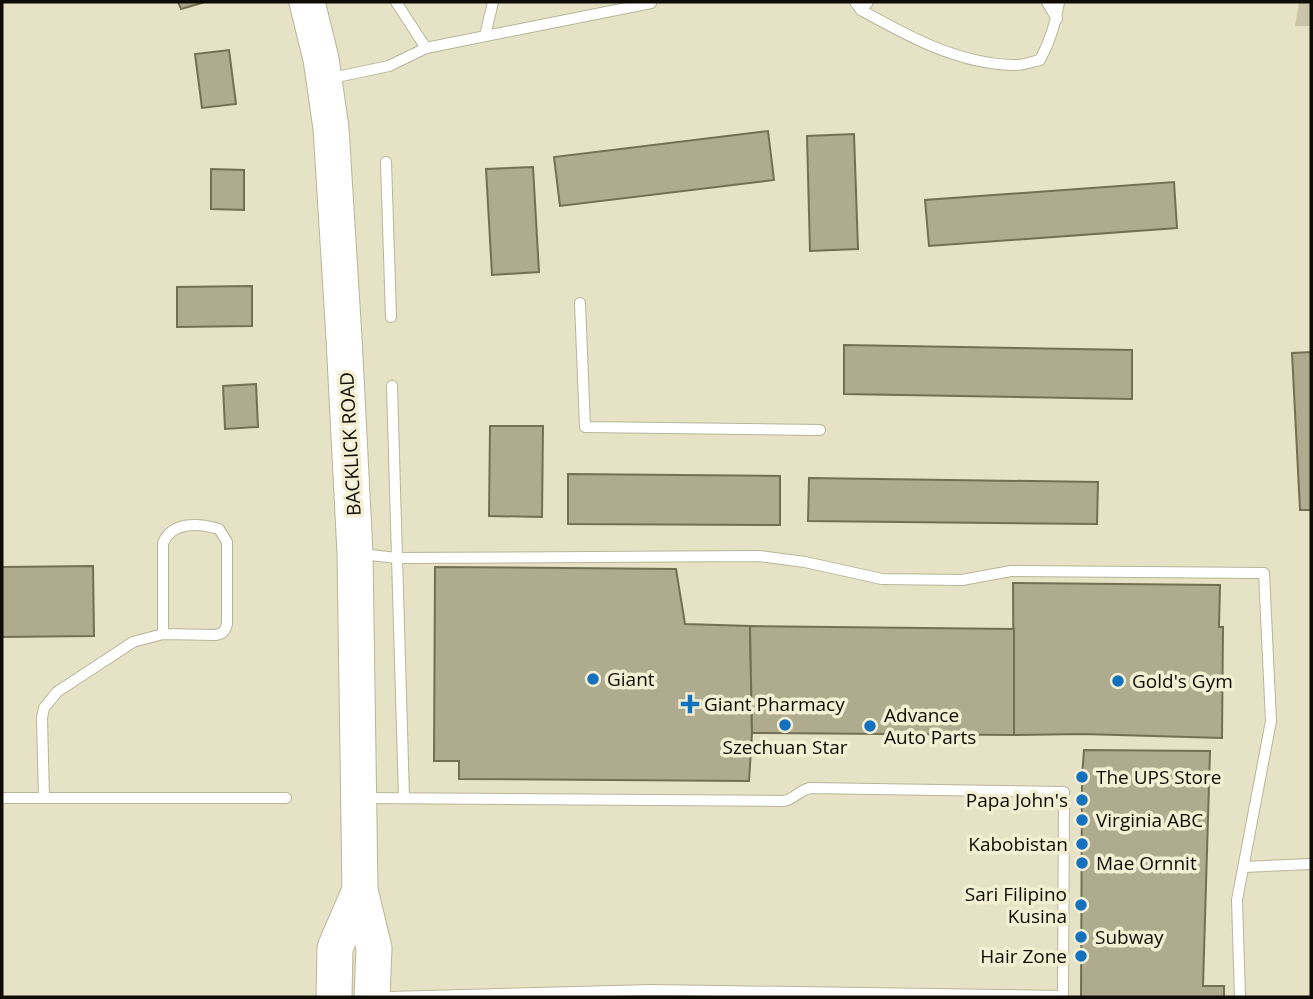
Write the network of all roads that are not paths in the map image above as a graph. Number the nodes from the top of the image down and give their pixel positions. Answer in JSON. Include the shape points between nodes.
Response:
{"nodes":[{"id":1,"x":307,"y":2,"type":"edge"},
{"id":2,"x":397,"y":2,"type":"edge"},
{"id":3,"x":493,"y":2,"type":"edge"},
{"id":4,"x":1046,"y":2,"type":"edge"},
{"id":5,"x":1059,"y":2,"type":"edge"},
{"id":6,"x":650,"y":3,"type":"edge"},
{"id":7,"x":861,"y":5,"type":"edge"},
{"id":8,"x":1056,"y":19,"type":"junction"},
{"id":9,"x":485,"y":36,"type":"junction"},
{"id":10,"x":426,"y":48,"type":"junction"},
{"id":11,"x":324,"y":79,"type":"junction"},
{"id":12,"x":386,"y":162,"type":"dead end"},
{"id":13,"x":580,"y":303,"type":"dead end"},
{"id":14,"x":391,"y":317,"type":"dead end"},
{"id":15,"x":392,"y":386,"type":"dead end"},
{"id":16,"x":820,"y":430,"type":"dead end"},
{"id":17,"x":355,"y":553,"type":"junction"},
{"id":18,"x":397,"y":558,"type":"junction"},
{"id":19,"x":163,"y":634,"type":"junction"},
{"id":20,"x":2,"y":798,"type":"edge"},
{"id":21,"x":44,"y":798,"type":"junction"},
{"id":22,"x":286,"y":798,"type":"dead end"},
{"id":23,"x":358,"y":798,"type":"junction"},
{"id":24,"x":404,"y":798,"type":"junction"},
{"id":25,"x":1311,"y":864,"type":"edge"},
{"id":26,"x":1244,"y":867,"type":"junction"},
{"id":27,"x":360,"y":890,"type":"junction"},
{"id":28,"x":652,"y":994,"type":"edge"},
{"id":29,"x":720,"y":994,"type":"edge"},
{"id":30,"x":334,"y":997,"type":"edge"},
{"id":31,"x":372,"y":997,"type":"edge"},
{"id":32,"x":389,"y":997,"type":"edge"},
{"id":33,"x":1063,"y":997,"type":"edge"},
{"id":34,"x":1240,"y":997,"type":"edge"}],
"edges":[{"from":1,"to":11,"type":"main road","name":"BACKLICK ROAD"},
{"from":2,"to":10,"type":"lane"},
{"from":3,"to":9,"type":"lane"},
{"from":4,"to":8,"type":"lane"},
{"from":5,"to":8,"type":"lane"},
{"from":6,"to":9,"type":"lane"},
{"from":7,"to":8,"type":"lane","via":[[893,28],[936,48],[972,61],[1016,66],[1040,60]]},
{"from":9,"to":10,"type":"lane"},
{"from":10,"to":11,"type":"lane","via":[[389,66]]},
{"from":11,"to":17,"type":"main road","name":"BACKLICK ROAD","via":[[331,128]]},
{"from":12,"to":14,"type":"lane"},
{"from":13,"to":16,"type":"lane","via":[[585,427]]},
{"from":15,"to":18,"type":"lane"},
{"from":17,"to":18,"type":"lane"},
{"from":17,"to":23,"type":"main road","name":"BACKLICK ROAD"},
{"from":18,"to":24,"type":"lane"},
{"from":18,"to":26,"type":"lane","via":[[759,556],[882,579],[962,580],[1011,571],[1265,573],[1270,721]]},
{"from":19,"to":19,"type":"lane","via":[[215,635],[225,631],[227,542],[219,529],[184,526],[166,535]]},
{"from":19,"to":21,"type":"lane","via":[[120,649],[66,685],[44,708]]},
{"from":20,"to":21,"type":"lane"},
{"from":21,"to":22,"type":"lane"},
{"from":23,"to":24,"type":"lane"},
{"from":23,"to":27,"type":"main road","name":"BACKLICK ROAD"},
{"from":24,"to":33,"type":"lane","via":[[783,801],[810,788],[1064,792]]},
{"from":25,"to":26,"type":"lane"},
{"from":26,"to":34,"type":"lane","via":[[1237,900]]},
{"from":27,"to":30,"type":"main road","name":"BACKLICK ROAD","via":[[335,948]]},
{"from":27,"to":31,"type":"main road","name":"BACKLICK ROAD","via":[[374,948]]},
{"from":28,"to":29,"type":"lane"},
{"from":28,"to":32,"type":"lane"},
{"from":29,"to":33,"type":"lane"}]}
